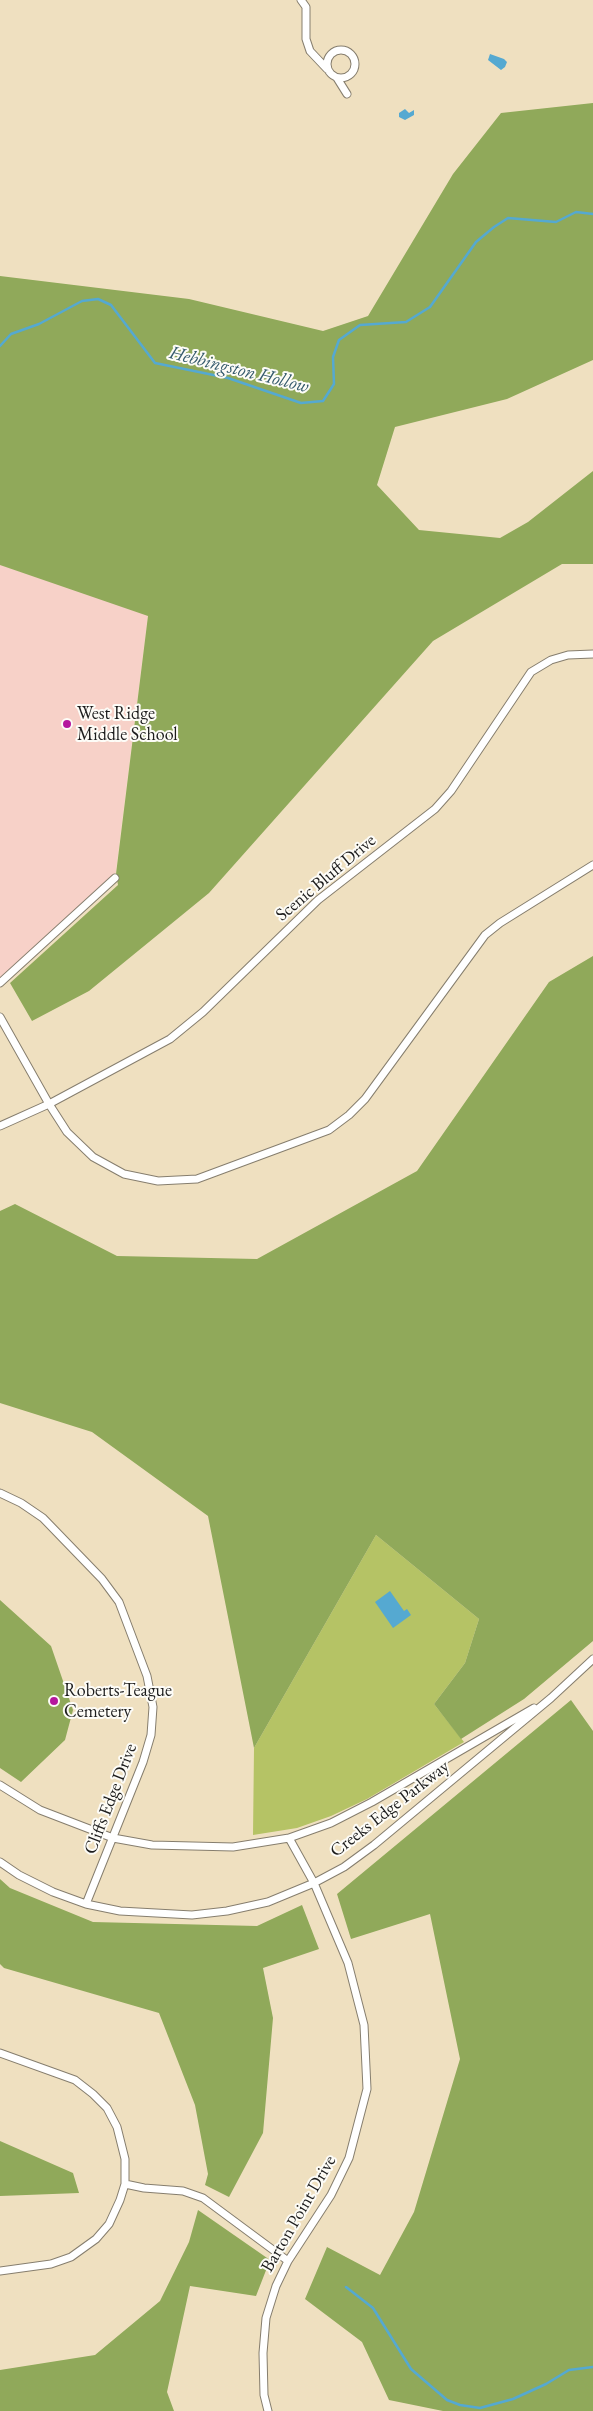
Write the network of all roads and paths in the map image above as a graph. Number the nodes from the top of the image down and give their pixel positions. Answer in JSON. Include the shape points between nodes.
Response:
{"nodes":[{"id":1,"x":301,"y":0,"type":"edge"},
{"id":2,"x":327,"y":69,"type":"junction"},
{"id":3,"x":337,"y":78,"type":"junction"},
{"id":4,"x":347,"y":94,"type":"dead end"},
{"id":5,"x":593,"y":654,"type":"edge"},
{"id":6,"x":593,"y":866,"type":"edge"},
{"id":7,"x":115,"y":878,"type":"dead end"},
{"id":8,"x":0,"y":984,"type":"edge"},
{"id":9,"x":0,"y":1017,"type":"edge"},
{"id":10,"x":48,"y":1104,"type":"junction"},
{"id":11,"x":0,"y":1126,"type":"edge"},
{"id":12,"x":0,"y":1493,"type":"edge"},
{"id":13,"x":593,"y":1659,"type":"edge"},
{"id":14,"x":551,"y":1698,"type":"junction"},
{"id":15,"x":0,"y":1785,"type":"edge"},
{"id":16,"x":113,"y":1838,"type":"junction"},
{"id":17,"x":288,"y":1838,"type":"junction"},
{"id":18,"x":0,"y":1862,"type":"edge"},
{"id":19,"x":314,"y":1883,"type":"junction"},
{"id":20,"x":86,"y":1904,"type":"junction"},
{"id":21,"x":0,"y":2053,"type":"edge"},
{"id":22,"x":125,"y":2184,"type":"junction"},
{"id":23,"x":288,"y":2261,"type":"junction"},
{"id":24,"x":0,"y":2271,"type":"edge"},
{"id":25,"x":268,"y":2411,"type":"edge"}],
"edges":[{"from":1,"to":2,"type":"street","via":[[306,7],[306,39],[310,51]]},
{"from":2,"to":3,"type":"street"},
{"from":2,"to":3,"type":"street","via":[[327,59],[333,52],[343,50],[351,55],[355,63],[353,72],[346,78]]},
{"from":3,"to":4,"type":"street"},
{"from":5,"to":10,"type":"street","name":"Scenic Bluff Drive","via":[[568,655],[551,660],[531,672],[451,791],[435,809],[318,900],[170,1040]]},
{"from":6,"to":10,"type":"street","via":[[485,935],[365,1099],[329,1130],[197,1179],[158,1181],[124,1174],[93,1157],[67,1132]]},
{"from":7,"to":8,"type":"street"},
{"from":9,"to":10,"type":"street"},
{"from":10,"to":11,"type":"street","name":"Scenic Bluff Drive"},
{"from":12,"to":16,"type":"street","name":"Cliffs Edge Drive","via":[[43,1518],[102,1579],[119,1602],[147,1676],[153,1707],[151,1735]]},
{"from":13,"to":14,"type":"street","name":"Creeks Edge Parkway"},
{"from":14,"to":17,"type":"street","name":"Creeks Edge Parkway","via":[[372,1802],[331,1823]]},
{"from":14,"to":19,"type":"street","name":"Creeks Edge Parkway","via":[[374,1845],[344,1867]]},
{"from":15,"to":16,"type":"street","name":"Creeks Edge Parkway","via":[[40,1810]]},
{"from":16,"to":17,"type":"street","name":"Creeks Edge Parkway","via":[[152,1845],[233,1847]]},
{"from":16,"to":20,"type":"street","name":"Cliffs Edge Drive"},
{"from":17,"to":19,"type":"street","name":"Barton Point Drive"},
{"from":18,"to":20,"type":"street","name":"Creeks Edge Parkway","via":[[53,1892]]},
{"from":19,"to":20,"type":"street","name":"Creeks Edge Parkway","via":[[268,1902],[192,1915],[120,1911]]},
{"from":19,"to":23,"type":"street","name":"Barton Point Drive","via":[[348,1963],[362,2016],[367,2089],[345,2165],[332,2195]]},
{"from":21,"to":22,"type":"street","via":[[75,2080],[103,2103],[117,2127],[125,2159]]},
{"from":22,"to":23,"type":"street","via":[[184,2191],[203,2198]]},
{"from":22,"to":24,"type":"street","via":[[109,2224],[96,2239],[71,2257],[50,2264]]},
{"from":23,"to":25,"type":"street","name":"Barton Point Drive","via":[[266,2318],[263,2353],[264,2395]]}]}
